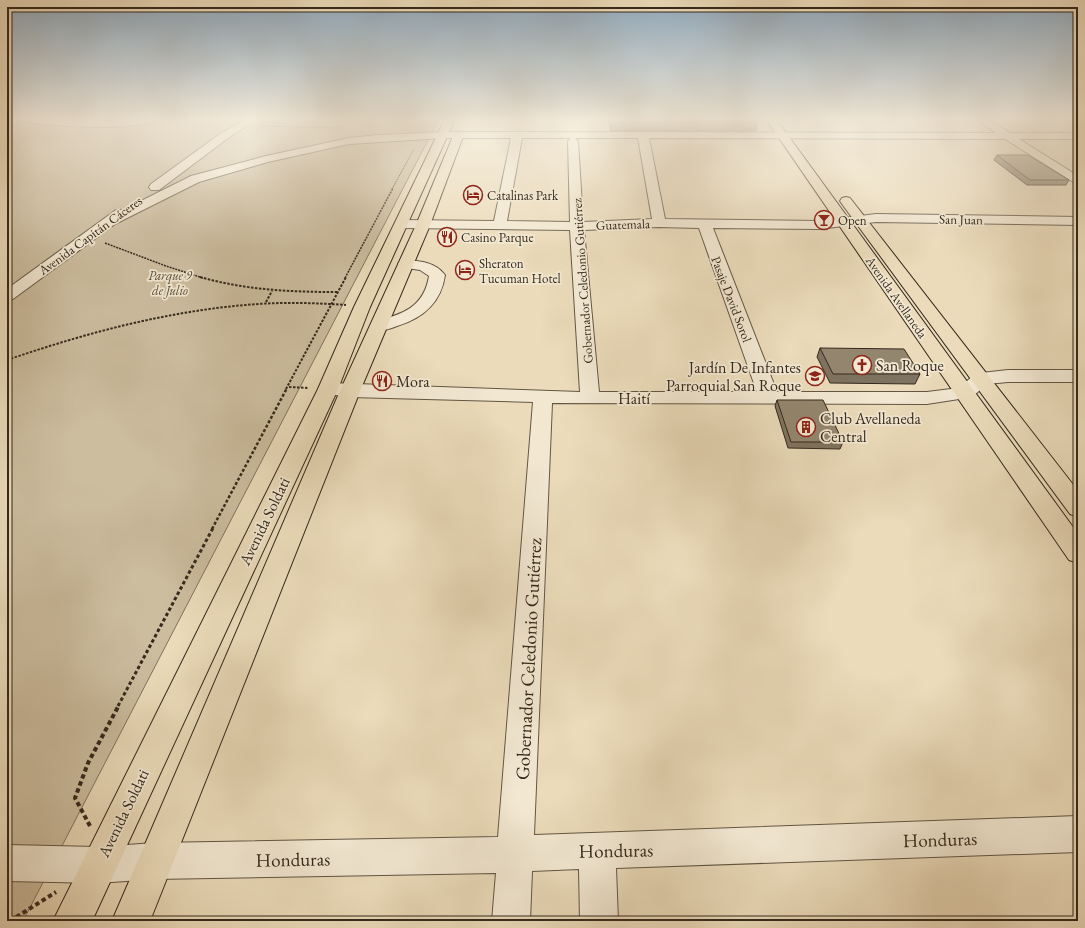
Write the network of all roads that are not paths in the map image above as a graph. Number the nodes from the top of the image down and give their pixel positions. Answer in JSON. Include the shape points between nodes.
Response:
{"nodes":[{"id":1,"x":189,"y":162,"type":"edge"},
{"id":2,"x":254,"y":162,"type":"edge"},
{"id":3,"x":437,"y":162,"type":"edge"},
{"id":4,"x":512,"y":162,"type":"edge"},
{"id":5,"x":574,"y":162,"type":"edge"},
{"id":6,"x":648,"y":162,"type":"edge"},
{"id":7,"x":809,"y":162,"type":"edge"},
{"id":8,"x":1048,"y":162,"type":"edge"},
{"id":9,"x":1078,"y":182,"type":"edge"},
{"id":10,"x":838,"y":190,"type":"dead end"},
{"id":11,"x":110,"y":221,"type":"junction"},
{"id":12,"x":852,"y":221,"type":"junction"},
{"id":13,"x":1078,"y":221,"type":"edge"},
{"id":14,"x":659,"y":223,"type":"junction"},
{"id":15,"x":704,"y":223,"type":"junction"},
{"id":16,"x":412,"y":225,"type":"junction"},
{"id":17,"x":500,"y":225,"type":"junction"},
{"id":18,"x":577,"y":226,"type":"junction"},
{"id":19,"x":405,"y":264,"type":"junction"},
{"id":20,"x":7,"y":296,"type":"edge"},
{"id":21,"x":379,"y":326,"type":"junction"},
{"id":22,"x":1078,"y":376,"type":"edge"},
{"id":23,"x":981,"y":379,"type":"junction"},
{"id":24,"x":339,"y":390,"type":"junction"},
{"id":25,"x":964,"y":393,"type":"junction"},
{"id":26,"x":543,"y":396,"type":"junction"},
{"id":27,"x":769,"y":397,"type":"junction"},
{"id":28,"x":590,"y":398,"type":"junction"},
{"id":29,"x":1078,"y":508,"type":"edge"},
{"id":30,"x":1078,"y":553,"type":"edge"},
{"id":31,"x":1078,"y":834,"type":"edge"},
{"id":32,"x":597,"y":851,"type":"junction"},
{"id":33,"x":516,"y":855,"type":"junction"},
{"id":34,"x":155,"y":862,"type":"junction"},
{"id":35,"x":7,"y":863,"type":"edge"},
{"id":36,"x":85,"y":864,"type":"junction"},
{"id":37,"x":72,"y":921,"type":"edge"},
{"id":38,"x":131,"y":921,"type":"edge"},
{"id":39,"x":512,"y":921,"type":"edge"},
{"id":40,"x":599,"y":921,"type":"edge"}],
"edges":[{"from":1,"to":11,"type":"street","name":"Avenida Capitán Cáceres"},
{"from":2,"to":11,"type":"street","via":[[195,179]]},
{"from":3,"to":16,"type":"main road","name":"Avenida Soldati"},
{"from":4,"to":17,"type":"street"},
{"from":5,"to":18,"type":"street","name":"Gobernador Celedonio Gutiérrez"},
{"from":6,"to":14,"type":"street"},
{"from":7,"to":12,"type":"main road","name":"Avenida Avellaneda"},
{"from":8,"to":9,"type":"street"},
{"from":10,"to":12,"type":"main road","name":"Avenida Avellaneda"},
{"from":11,"to":20,"type":"street","name":"Avenida Capitán Cáceres"},
{"from":12,"to":13,"type":"street","name":"San Juan"},
{"from":12,"to":15,"type":"street","name":"Guatemala","via":[[819,225]]},
{"from":12,"to":23,"type":"main road","name":"Avenida Avellaneda"},
{"from":12,"to":25,"type":"main road","name":"Avenida Avellaneda"},
{"from":14,"to":15,"type":"street","name":"Guatemala"},
{"from":14,"to":18,"type":"street","name":"Guatemala"},
{"from":15,"to":27,"type":"street","name":"Pasaje David Sorol"},
{"from":16,"to":17,"type":"street","name":"Guatemala"},
{"from":16,"to":19,"type":"main road","name":"Avenida Soldati"},
{"from":16,"to":24,"type":"main road","name":"Avenida Soldati","via":[[362,307]]},
{"from":17,"to":18,"type":"street","name":"Guatemala"},
{"from":18,"to":28,"type":"street","name":"Gobernador Celedonio Gutiérrez"},
{"from":19,"to":21,"type":"main road","name":"Avenida Soldati"},
{"from":19,"to":21,"type":"street","via":[[433,270],[437,274],[437,282],[427,304],[418,312]]},
{"from":21,"to":24,"type":"main road","name":"Avenida Soldati"},
{"from":22,"to":23,"type":"street","via":[[1008,376]]},
{"from":23,"to":25,"type":"street"},
{"from":23,"to":29,"type":"main road","name":"Avenida Avellaneda"},
{"from":24,"to":26,"type":"street","name":"Haití"},
{"from":24,"to":34,"type":"main road","name":"Avenida Soldati"},
{"from":24,"to":36,"type":"main road","name":"Avenida Soldati"},
{"from":25,"to":27,"type":"street","name":"Haití","via":[[927,398]]},
{"from":25,"to":30,"type":"main road","name":"Avenida Avellaneda"},
{"from":26,"to":28,"type":"street","name":"Haití"},
{"from":26,"to":33,"type":"street","name":"Gobernador Celedonio Gutiérrez"},
{"from":27,"to":28,"type":"street","name":"Haití"},
{"from":31,"to":32,"type":"street","name":"Honduras"},
{"from":32,"to":33,"type":"street","name":"Honduras","via":[[548,850]]},
{"from":32,"to":40,"type":"street"},
{"from":33,"to":34,"type":"street","name":"Honduras"},
{"from":33,"to":39,"type":"street","name":"Gobernador Celedonio Gutiérrez"},
{"from":34,"to":36,"type":"street","name":"Honduras"},
{"from":34,"to":38,"type":"main road","name":"Avenida Soldati"},
{"from":35,"to":36,"type":"street","name":"Honduras"},
{"from":36,"to":37,"type":"main road","name":"Avenida Soldati"}]}
